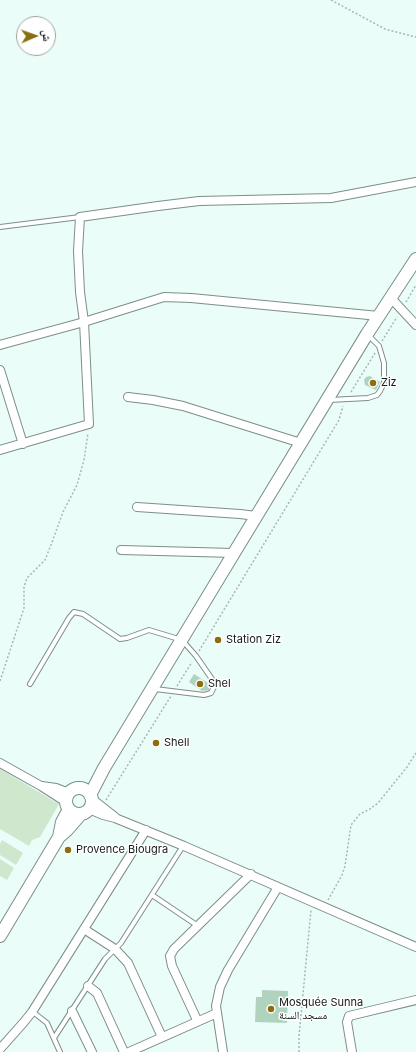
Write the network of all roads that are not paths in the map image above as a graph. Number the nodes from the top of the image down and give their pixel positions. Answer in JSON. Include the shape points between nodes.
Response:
{"nodes":[{"id":1,"x":416,"y":182,"type":"edge"},
{"id":2,"x":80,"y":217,"type":"junction"},
{"id":3,"x":0,"y":227,"type":"edge"},
{"id":4,"x":416,"y":259,"type":"edge"},
{"id":5,"x":390,"y":298,"type":"junction"},
{"id":6,"x":379,"y":316,"type":"junction"},
{"id":7,"x":84,"y":322,"type":"junction"},
{"id":8,"x":416,"y":325,"type":"edge"},
{"id":9,"x":367,"y":334,"type":"junction"},
{"id":10,"x":0,"y":345,"type":"edge"},
{"id":11,"x":0,"y":370,"type":"edge"},
{"id":12,"x":3,"y":388,"type":"edge"},
{"id":13,"x":128,"y":397,"type":"dead end"},
{"id":14,"x":328,"y":400,"type":"junction"},
{"id":15,"x":301,"y":443,"type":"junction"},
{"id":16,"x":22,"y":444,"type":"junction"},
{"id":17,"x":0,"y":450,"type":"edge"},
{"id":18,"x":137,"y":507,"type":"dead end"},
{"id":19,"x":256,"y":516,"type":"junction"},
{"id":20,"x":121,"y":550,"type":"dead end"},
{"id":21,"x":234,"y":553,"type":"junction"},
{"id":22,"x":182,"y":640,"type":"junction"},
{"id":23,"x":30,"y":684,"type":"dead end"},
{"id":24,"x":152,"y":688,"type":"junction"},
{"id":25,"x":0,"y":763,"type":"edge"},
{"id":26,"x":68,"y":801,"type":"junction"},
{"id":27,"x":87,"y":801,"type":"junction"},
{"id":28,"x":115,"y":818,"type":"junction"},
{"id":29,"x":146,"y":830,"type":"junction"},
{"id":30,"x":59,"y":837,"type":"junction"},
{"id":31,"x":184,"y":846,"type":"junction"},
{"id":32,"x":251,"y":874,"type":"junction"},
{"id":33,"x":278,"y":887,"type":"junction"},
{"id":34,"x":152,"y":895,"type":"junction"},
{"id":35,"x":198,"y":926,"type":"junction"},
{"id":36,"x":84,"y":929,"type":"junction"},
{"id":37,"x":0,"y":936,"type":"edge"},
{"id":38,"x":416,"y":947,"type":"edge"},
{"id":39,"x":115,"y":949,"type":"junction"},
{"id":40,"x":88,"y":986,"type":"junction"},
{"id":41,"x":416,"y":1000,"type":"edge"},
{"id":42,"x":72,"y":1011,"type":"junction"},
{"id":43,"x":32,"y":1012,"type":"junction"},
{"id":44,"x":217,"y":1013,"type":"junction"},
{"id":45,"x":197,"y":1020,"type":"junction"},
{"id":46,"x":54,"y":1038,"type":"junction"},
{"id":47,"x":162,"y":1038,"type":"junction"},
{"id":48,"x":0,"y":1049,"type":"edge"},
{"id":49,"x":60,"y":1052,"type":"edge"},
{"id":50,"x":92,"y":1052,"type":"edge"},
{"id":51,"x":124,"y":1052,"type":"edge"},
{"id":52,"x":129,"y":1052,"type":"edge"},
{"id":53,"x":223,"y":1052,"type":"edge"},
{"id":54,"x":352,"y":1052,"type":"edge"}],
"edges":[{"from":1,"to":2,"type":"street","via":[[331,198],[200,201]]},
{"from":2,"to":3,"type":"lane"},
{"from":2,"to":7,"type":"street","via":[[78,258]]},
{"from":4,"to":5,"type":"main road"},
{"from":5,"to":6,"type":"main road"},
{"from":5,"to":8,"type":"street"},
{"from":6,"to":7,"type":"street","via":[[164,297]]},
{"from":6,"to":9,"type":"main road"},
{"from":7,"to":10,"type":"street"},
{"from":7,"to":16,"type":"street","via":[[89,424]]},
{"from":9,"to":14,"type":"main road"},
{"from":9,"to":14,"type":"lane","via":[[379,346],[384,363],[384,383],[380,392],[368,398]]},
{"from":11,"to":12,"type":"street"},
{"from":12,"to":16,"type":"street"},
{"from":13,"to":15,"type":"street","via":[[183,406]]},
{"from":14,"to":15,"type":"main road"},
{"from":15,"to":19,"type":"main road"},
{"from":16,"to":17,"type":"street"},
{"from":18,"to":19,"type":"street"},
{"from":19,"to":21,"type":"main road"},
{"from":20,"to":21,"type":"street"},
{"from":21,"to":22,"type":"main road"},
{"from":22,"to":23,"type":"lane","via":[[149,630],[120,639],[83,614],[74,612]]},
{"from":22,"to":24,"type":"main road"},
{"from":22,"to":24,"type":"lane","via":[[214,682],[214,689],[208,695],[204,695]]},
{"from":24,"to":27,"type":"main road"},
{"from":25,"to":26,"type":"street","via":[[41,786],[56,788]]},
{"from":26,"to":27,"type":"main road","via":[[73,790]]},
{"from":26,"to":27,"type":"main road","via":[[72,812]]},
{"from":26,"to":30,"type":"main road"},
{"from":27,"to":28,"type":"street","via":[[102,806]]},
{"from":27,"to":28,"type":"street","via":[[103,815]]},
{"from":27,"to":30,"type":"main road","via":[[68,830]]},
{"from":28,"to":29,"type":"street"},
{"from":29,"to":31,"type":"street"},
{"from":29,"to":36,"type":"street"},
{"from":30,"to":37,"type":"main road"},
{"from":31,"to":32,"type":"street"},
{"from":31,"to":34,"type":"lane"},
{"from":32,"to":33,"type":"street"},
{"from":32,"to":35,"type":"street"},
{"from":33,"to":38,"type":"street"},
{"from":33,"to":44,"type":"street","via":[[228,970],[220,987]]},
{"from":34,"to":35,"type":"lane"},
{"from":34,"to":39,"type":"lane"},
{"from":35,"to":45,"type":"street","via":[[174,949],[170,959]]},
{"from":36,"to":39,"type":"street"},
{"from":36,"to":43,"type":"street"},
{"from":39,"to":40,"type":"lane"},
{"from":39,"to":47,"type":"street","via":[[131,967]]},
{"from":40,"to":42,"type":"lane"},
{"from":40,"to":51,"type":"street","via":[[97,993]]},
{"from":41,"to":54,"type":"street","via":[[349,1016],[347,1022]]},
{"from":42,"to":46,"type":"lane"},
{"from":42,"to":50,"type":"street"},
{"from":43,"to":46,"type":"lane","via":[[47,1023]]},
{"from":43,"to":48,"type":"street"},
{"from":44,"to":45,"type":"street"},
{"from":44,"to":53,"type":"street"},
{"from":45,"to":47,"type":"street"},
{"from":46,"to":49,"type":"lane"},
{"from":47,"to":52,"type":"street"}]}
